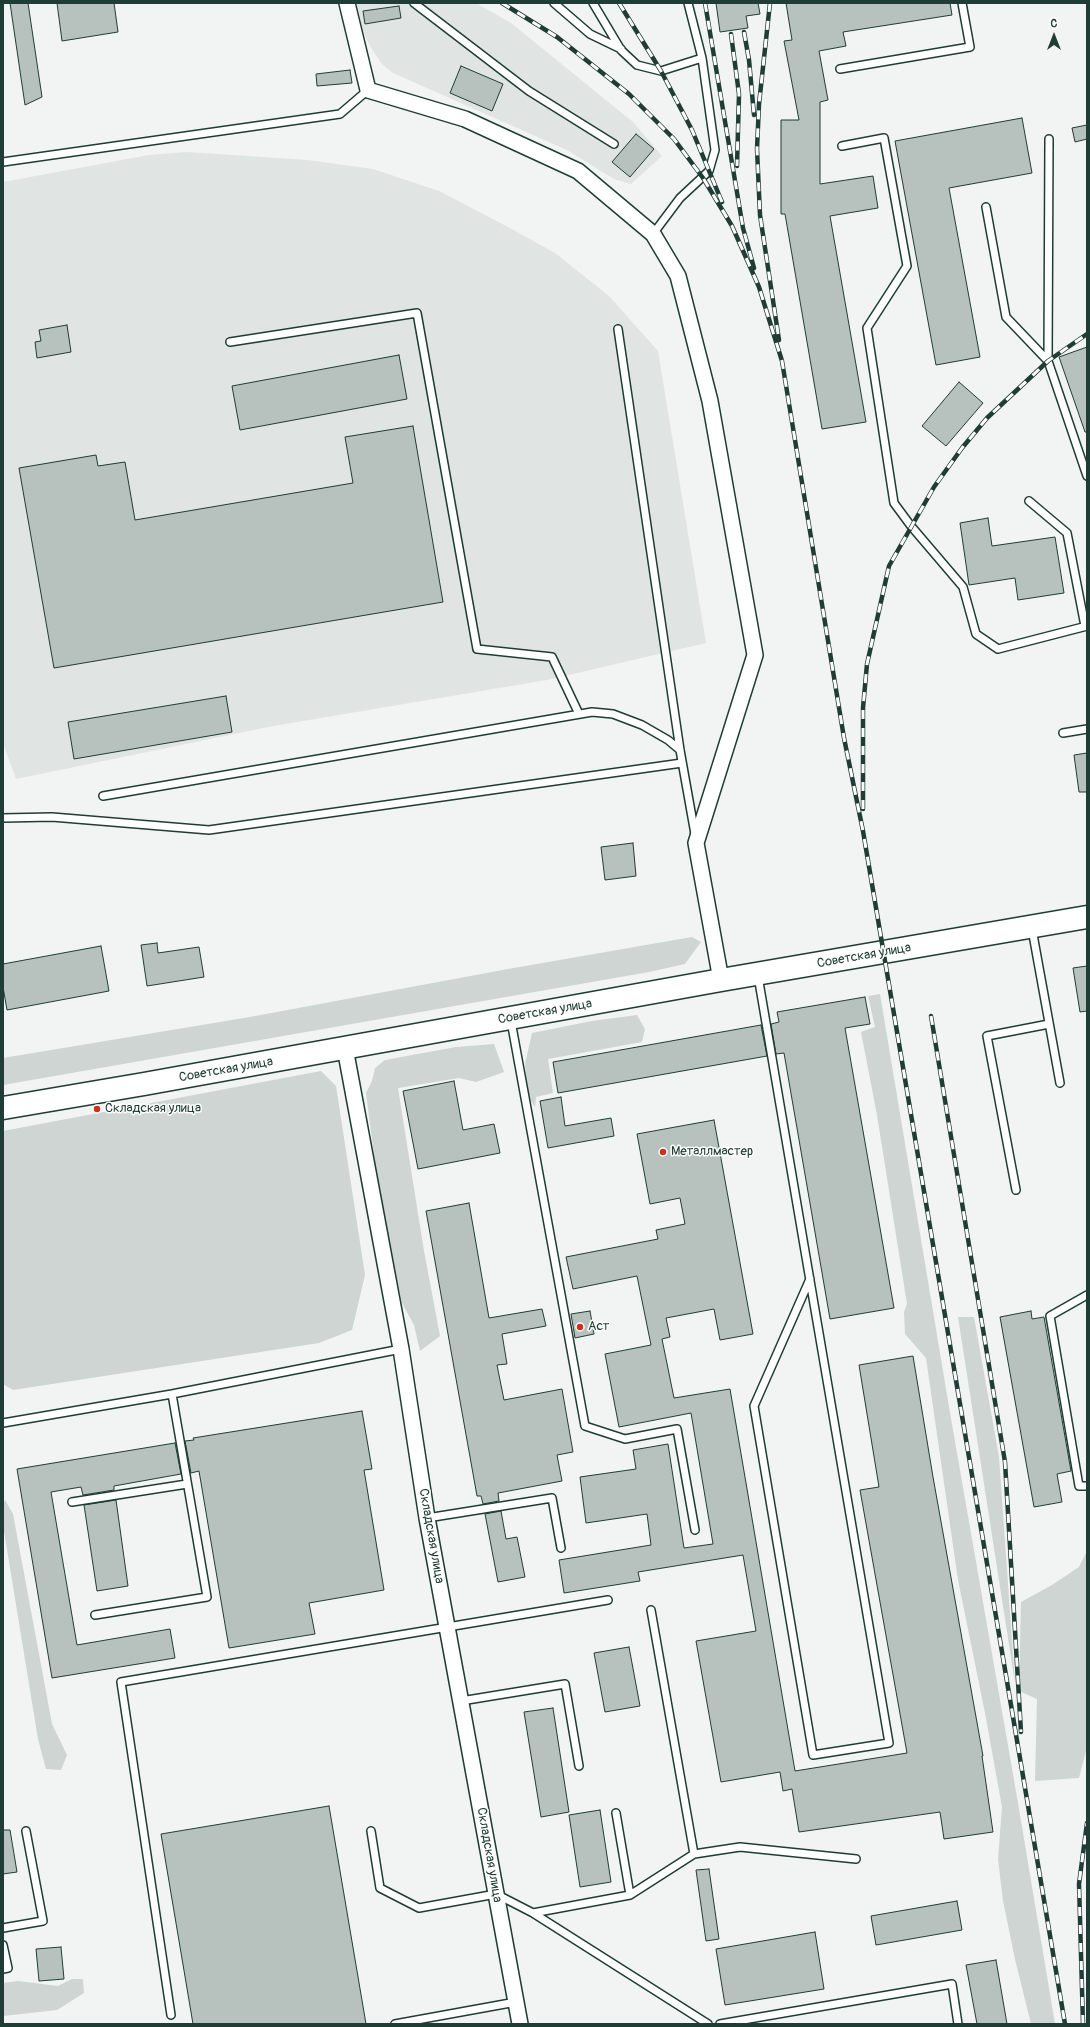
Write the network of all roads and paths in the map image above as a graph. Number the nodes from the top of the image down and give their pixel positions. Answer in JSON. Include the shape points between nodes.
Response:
{"nodes":[{"id":1,"x":348,"y":3,"type":"edge"},
{"id":2,"x":414,"y":3,"type":"edge"},
{"id":3,"x":554,"y":3,"type":"edge"},
{"id":4,"x":593,"y":3,"type":"edge"},
{"id":5,"x":688,"y":3,"type":"edge"},
{"id":6,"x":962,"y":3,"type":"edge"},
{"id":7,"x":621,"y":50,"type":"junction"},
{"id":8,"x":702,"y":58,"type":"junction"},
{"id":9,"x":840,"y":69,"type":"dead end"},
{"id":10,"x":368,"y":90,"type":"junction"},
{"id":11,"x":1049,"y":139,"type":"dead end"},
{"id":12,"x":614,"y":144,"type":"dead end"},
{"id":13,"x":842,"y":146,"type":"dead end"},
{"id":14,"x":3,"y":162,"type":"edge"},
{"id":15,"x":986,"y":207,"type":"dead end"},
{"id":16,"x":653,"y":234,"type":"junction"},
{"id":17,"x":618,"y":329,"type":"dead end"},
{"id":18,"x":230,"y":342,"type":"dead end"},
{"id":19,"x":1048,"y":362,"type":"junction"},
{"id":20,"x":1087,"y":476,"type":"edge"},
{"id":21,"x":1029,"y":500,"type":"dead end"},
{"id":22,"x":1086,"y":626,"type":"edge"},
{"id":23,"x":579,"y":714,"type":"junction"},
{"id":24,"x":1087,"y":729,"type":"edge"},
{"id":25,"x":1063,"y":733,"type":"dead end"},
{"id":26,"x":680,"y":750,"type":"junction"},
{"id":27,"x":682,"y":763,"type":"junction"},
{"id":28,"x":103,"y":796,"type":"dead end"},
{"id":29,"x":3,"y":818,"type":"edge"},
{"id":30,"x":696,"y":842,"type":"junction"},
{"id":31,"x":1087,"y":917,"type":"edge"},
{"id":32,"x":1032,"y":927,"type":"junction"},
{"id":33,"x":758,"y":974,"type":"junction"},
{"id":34,"x":721,"y":980,"type":"junction"},
{"id":35,"x":510,"y":1019,"type":"junction"},
{"id":36,"x":1049,"y":1024,"type":"junction"},
{"id":37,"x":345,"y":1048,"type":"junction"},
{"id":38,"x":1060,"y":1083,"type":"dead end"},
{"id":39,"x":3,"y":1108,"type":"edge"},
{"id":40,"x":1016,"y":1190,"type":"dead end"},
{"id":41,"x":810,"y":1279,"type":"junction"},
{"id":42,"x":1087,"y":1295,"type":"edge"},
{"id":43,"x":401,"y":1348,"type":"junction"},
{"id":44,"x":172,"y":1394,"type":"junction"},
{"id":45,"x":3,"y":1423,"type":"edge"},
{"id":46,"x":187,"y":1484,"type":"junction"},
{"id":47,"x":1087,"y":1486,"type":"edge"},
{"id":48,"x":72,"y":1502,"type":"dead end"},
{"id":49,"x":427,"y":1518,"type":"junction"},
{"id":50,"x":695,"y":1530,"type":"dead end"},
{"id":51,"x":561,"y":1548,"type":"dead end"},
{"id":52,"x":608,"y":1600,"type":"dead end"},
{"id":53,"x":651,"y":1610,"type":"dead end"},
{"id":54,"x":95,"y":1615,"type":"dead end"},
{"id":55,"x":447,"y":1628,"type":"junction"},
{"id":56,"x":461,"y":1701,"type":"junction"},
{"id":57,"x":579,"y":1766,"type":"dead end"},
{"id":58,"x":616,"y":1813,"type":"dead end"},
{"id":59,"x":26,"y":1831,"type":"dead end"},
{"id":60,"x":371,"y":1831,"type":"dead end"},
{"id":61,"x":694,"y":1854,"type":"junction"},
{"id":62,"x":856,"y":1859,"type":"dead end"},
{"id":63,"x":496,"y":1894,"type":"junction"},
{"id":64,"x":630,"y":1895,"type":"junction"},
{"id":65,"x":533,"y":1913,"type":"junction"},
{"id":66,"x":3,"y":1928,"type":"edge"},
{"id":67,"x":3,"y":1945,"type":"edge"},
{"id":68,"x":3,"y":1968,"type":"edge"},
{"id":69,"x":516,"y":2002,"type":"junction"},
{"id":70,"x":171,"y":2015,"type":"dead end"},
{"id":71,"x":395,"y":2024,"type":"edge"},
{"id":72,"x":520,"y":2024,"type":"edge"},
{"id":73,"x":708,"y":2024,"type":"edge"},
{"id":74,"x":720,"y":2024,"type":"edge"},
{"id":75,"x":958,"y":2024,"type":"edge"}],
"edges":[{"from":1,"to":10,"type":"street"},
{"from":2,"to":12,"type":"lane","via":[[529,91]]},
{"from":3,"to":7,"type":"lane","via":[[590,34]]},
{"from":4,"to":7,"type":"lane"},
{"from":5,"to":8,"type":"lane"},
{"from":6,"to":9,"type":"lane","via":[[970,47]]},
{"from":7,"to":8,"type":"lane","via":[[637,65],[660,71]]},
{"from":8,"to":16,"type":"lane","via":[[715,150],[709,171],[680,198]]},
{"from":10,"to":14,"type":"lane","via":[[340,114]]},
{"from":10,"to":16,"type":"street","via":[[465,119],[578,171]]},
{"from":11,"to":19,"type":"lane"},
{"from":13,"to":22,"type":"lane","via":[[884,138],[907,266],[867,328],[894,503],[963,587],[976,634],[998,649]]},
{"from":15,"to":19,"type":"lane","via":[[1006,317]]},
{"from":16,"to":30,"type":"street","via":[[678,276],[710,401],[755,655]]},
{"from":17,"to":26,"type":"lane"},
{"from":18,"to":23,"type":"lane","via":[[417,313],[478,649],[552,657]]},
{"from":19,"to":20,"type":"lane"},
{"from":21,"to":22,"type":"lane","via":[[1067,533]]},
{"from":23,"to":26,"type":"lane","via":[[613,714],[642,725]]},
{"from":23,"to":28,"type":"lane"},
{"from":24,"to":25,"type":"lane"},
{"from":26,"to":27,"type":"lane"},
{"from":27,"to":29,"type":"lane","via":[[209,830],[52,817]]},
{"from":27,"to":30,"type":"lane"},
{"from":30,"to":34,"type":"street"},
{"from":31,"to":32,"type":"main road","name":"Советская улица"},
{"from":32,"to":33,"type":"main road","name":"Советская улица"},
{"from":32,"to":36,"type":"lane"},
{"from":33,"to":34,"type":"main road","name":"Советская улица"},
{"from":33,"to":41,"type":"lane"},
{"from":34,"to":35,"type":"main road","name":"Советская улица"},
{"from":35,"to":37,"type":"main road","name":"Советская улица"},
{"from":35,"to":50,"type":"lane","via":[[585,1426],[625,1439],[677,1429]]},
{"from":36,"to":38,"type":"lane"},
{"from":36,"to":40,"type":"lane","via":[[987,1036]]},
{"from":37,"to":39,"type":"main road","name":"Советская улица"},
{"from":37,"to":43,"type":"street","name":"Складская улица"},
{"from":41,"to":41,"type":"lane","via":[[889,1743],[813,1755],[754,1406]]},
{"from":42,"to":47,"type":"lane","via":[[1050,1316],[1079,1486]]},
{"from":43,"to":44,"type":"lane"},
{"from":43,"to":49,"type":"street","name":"Складская улица"},
{"from":44,"to":45,"type":"lane"},
{"from":44,"to":46,"type":"lane"},
{"from":46,"to":48,"type":"lane"},
{"from":46,"to":54,"type":"lane","via":[[206,1597]]},
{"from":49,"to":51,"type":"lane","via":[[552,1498]]},
{"from":49,"to":55,"type":"street","name":"Складская улица"},
{"from":52,"to":55,"type":"lane"},
{"from":53,"to":61,"type":"lane"},
{"from":55,"to":56,"type":"street","name":"Складская улица"},
{"from":55,"to":70,"type":"lane","via":[[121,1682]]},
{"from":56,"to":57,"type":"lane","via":[[565,1684]]},
{"from":56,"to":63,"type":"street","name":"Складская улица"},
{"from":58,"to":64,"type":"lane"},
{"from":59,"to":66,"type":"lane","via":[[43,1921]]},
{"from":60,"to":63,"type":"lane","via":[[380,1888],[419,1908]]},
{"from":61,"to":62,"type":"lane","via":[[740,1847]]},
{"from":61,"to":64,"type":"lane"},
{"from":63,"to":65,"type":"lane"},
{"from":63,"to":69,"type":"street","name":"Складская улица"},
{"from":64,"to":65,"type":"lane"},
{"from":65,"to":73,"type":"lane"},
{"from":67,"to":68,"type":"lane","via":[[8,1968]]},
{"from":69,"to":71,"type":"lane"},
{"from":69,"to":72,"type":"street","name":"Складская улица"},
{"from":74,"to":75,"type":"lane","via":[[952,1984]]}]}
